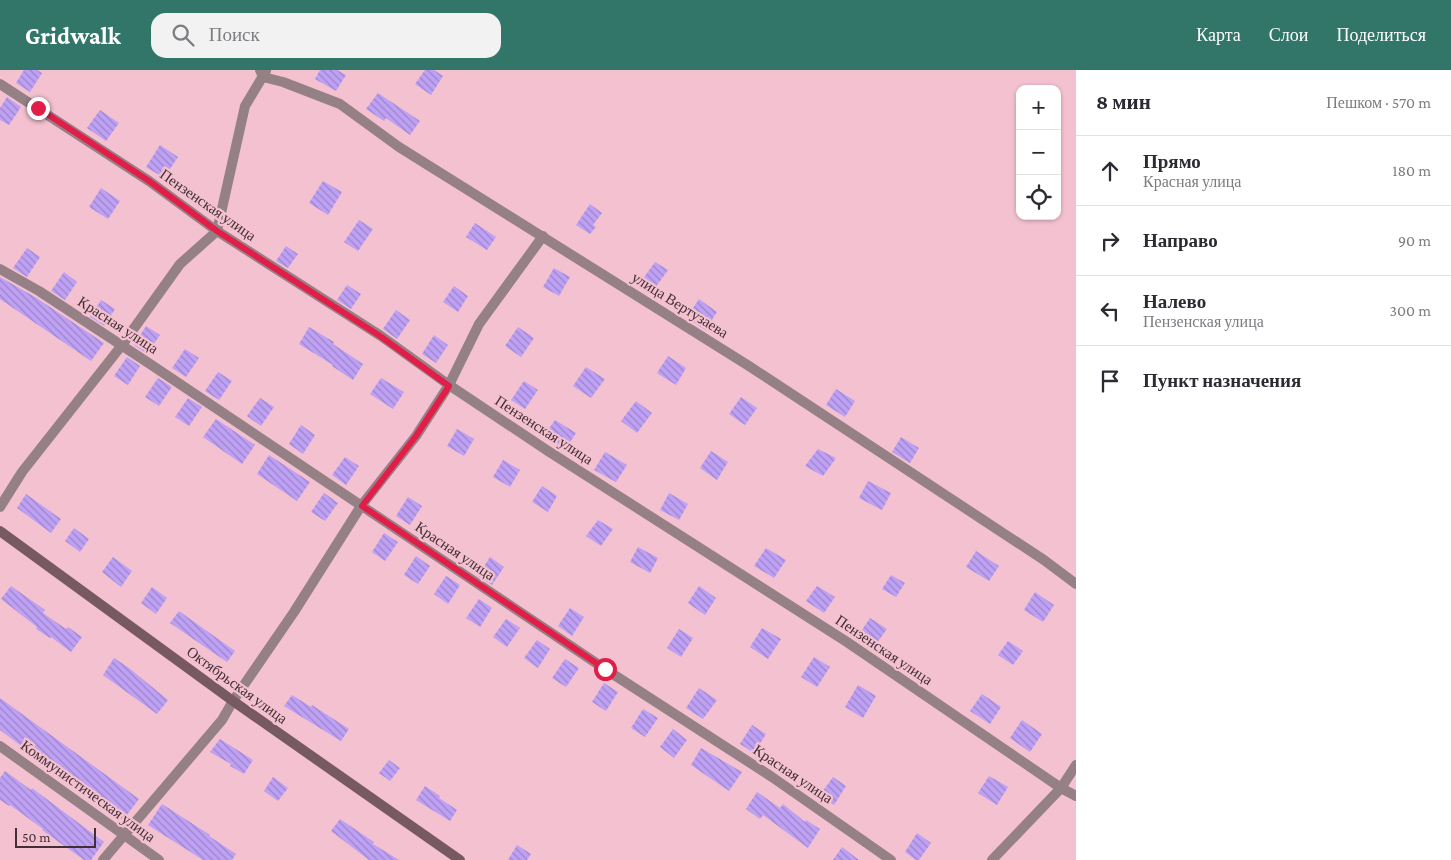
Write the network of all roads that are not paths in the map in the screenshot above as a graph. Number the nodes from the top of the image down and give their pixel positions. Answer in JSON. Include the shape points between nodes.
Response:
{"nodes":[{"id":1,"x":263,"y":72,"type":"edge"},
{"id":2,"x":0,"y":84,"type":"edge"},
{"id":3,"x":217,"y":231,"type":"junction"},
{"id":4,"x":543,"y":236,"type":"junction"},
{"id":5,"x":0,"y":268,"type":"edge"},
{"id":6,"x":122,"y":346,"type":"junction"},
{"id":7,"x":449,"y":386,"type":"junction"},
{"id":8,"x":362,"y":506,"type":"junction"},
{"id":9,"x":0,"y":507,"type":"edge"},
{"id":10,"x":0,"y":531,"type":"edge"},
{"id":11,"x":1076,"y":584,"type":"edge"},
{"id":12,"x":233,"y":701,"type":"junction"},
{"id":13,"x":0,"y":746,"type":"edge"},
{"id":14,"x":1076,"y":764,"type":"edge"},
{"id":15,"x":1061,"y":788,"type":"junction"},
{"id":16,"x":1076,"y":796,"type":"edge"},
{"id":17,"x":124,"y":835,"type":"junction"},
{"id":18,"x":104,"y":860,"type":"edge"},
{"id":19,"x":159,"y":860,"type":"edge"},
{"id":20,"x":460,"y":860,"type":"edge"},
{"id":21,"x":892,"y":860,"type":"edge"},
{"id":22,"x":992,"y":860,"type":"edge"}],
"edges":[{"from":1,"to":3,"type":"street","via":[[245,106]]},
{"from":1,"to":4,"type":"street","name":"улица Вертузаева","via":[[340,104],[399,147]]},
{"from":2,"to":3,"type":"street","name":"Пензенская улица","via":[[149,181]]},
{"from":3,"to":6,"type":"street","via":[[180,264]]},
{"from":3,"to":7,"type":"street","name":"Пензенская улица","via":[[380,336]]},
{"from":4,"to":7,"type":"street","via":[[480,324]]},
{"from":4,"to":11,"type":"street","name":"улица Вертузаева","via":[[749,366]]},
{"from":5,"to":6,"type":"street","name":"Красная улица"},
{"from":6,"to":8,"type":"street","name":"Красная улица"},
{"from":6,"to":9,"type":"street","via":[[22,472]]},
{"from":7,"to":8,"type":"street","via":[[416,436]]},
{"from":7,"to":15,"type":"street","name":"Пензенская улица","via":[[847,642]]},
{"from":8,"to":12,"type":"street"},
{"from":8,"to":21,"type":"street","name":"Красная улица"},
{"from":10,"to":12,"type":"main road","name":"Октябрьская улица"},
{"from":12,"to":17,"type":"street","via":[[222,720]]},
{"from":12,"to":20,"type":"main road","name":"Октябрьская улица"},
{"from":13,"to":17,"type":"street","name":"Коммунистическая улица"},
{"from":14,"to":15,"type":"street"},
{"from":15,"to":16,"type":"street","name":"Пензенская улица"},
{"from":15,"to":22,"type":"street"},
{"from":17,"to":18,"type":"street"},
{"from":17,"to":19,"type":"street","name":"Коммунистическая улица"}]}
